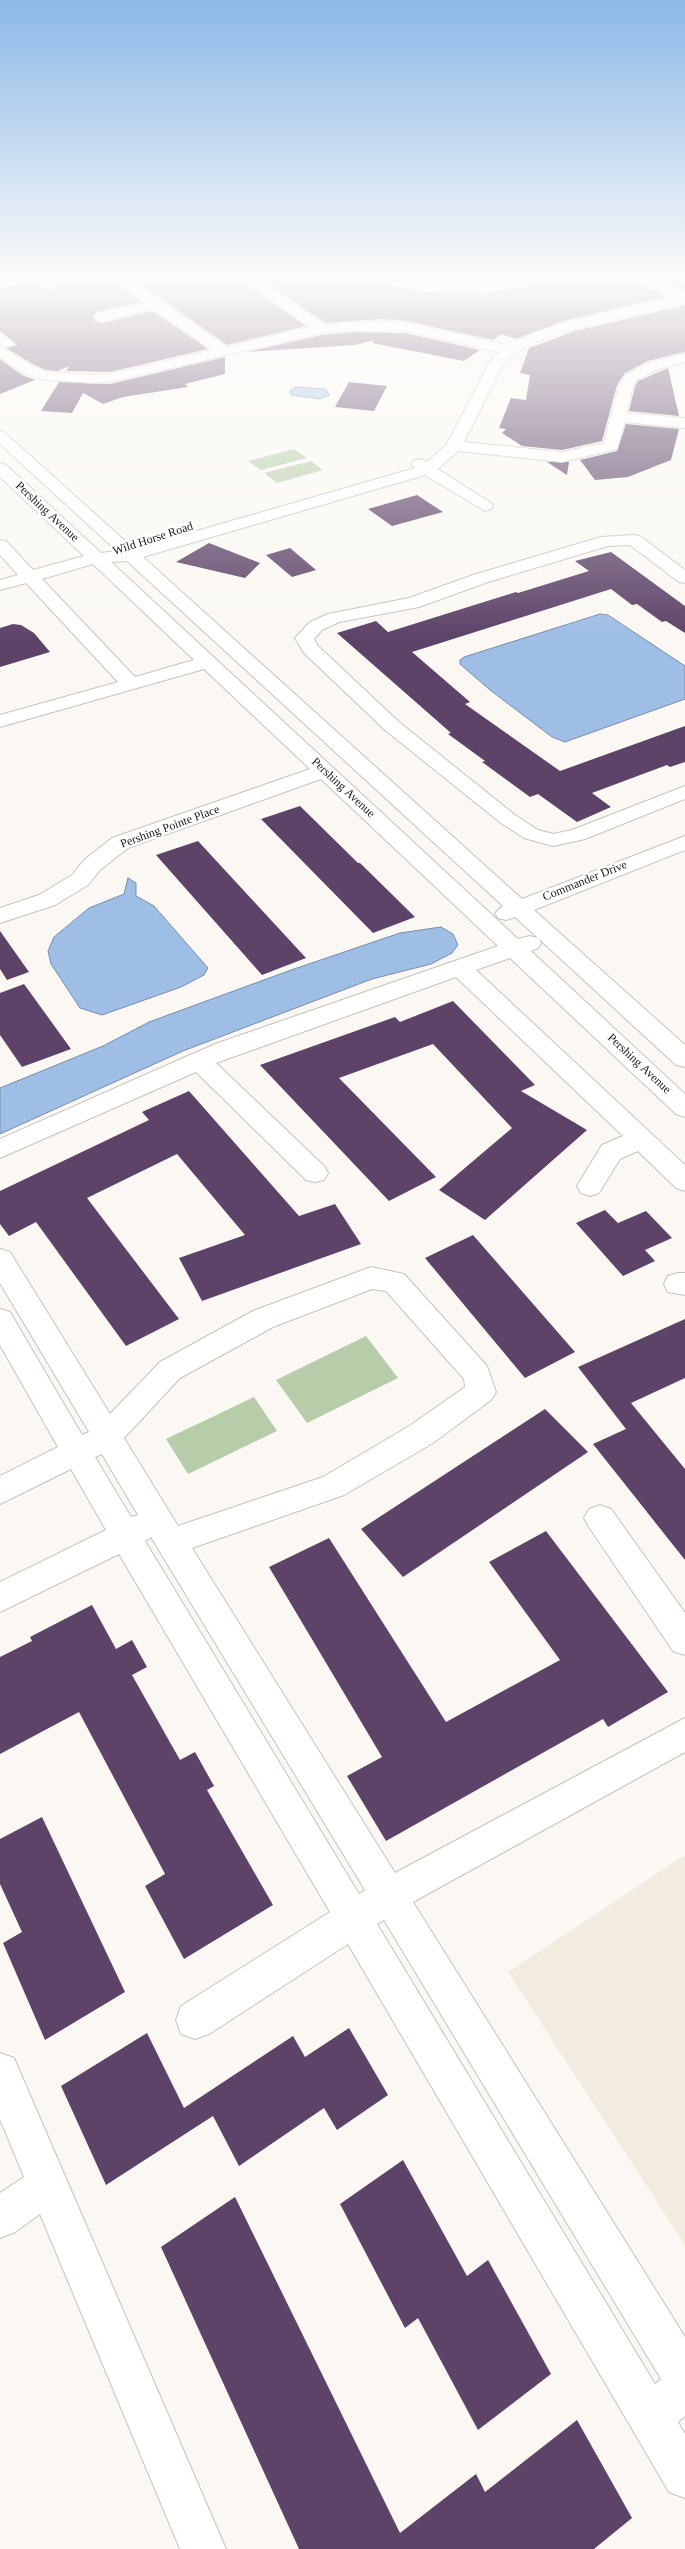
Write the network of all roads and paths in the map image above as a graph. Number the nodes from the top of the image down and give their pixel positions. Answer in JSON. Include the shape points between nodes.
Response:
{"nodes":[{"id":1,"x":478,"y":399,"type":"edge"},
{"id":2,"x":623,"y":399,"type":"edge"},
{"id":3,"x":619,"y":417,"type":"junction"},
{"id":4,"x":685,"y":423,"type":"edge"},
{"id":5,"x":0,"y":436,"type":"edge"},
{"id":6,"x":454,"y":446,"type":"junction"},
{"id":7,"x":429,"y":465,"type":"junction"},
{"id":8,"x":0,"y":468,"type":"edge"},
{"id":9,"x":485,"y":506,"type":"dead end"},
{"id":10,"x":228,"y":522,"type":"junction"},
{"id":11,"x":248,"y":538,"type":"dead end"},
{"id":12,"x":0,"y":545,"type":"edge"},
{"id":13,"x":127,"y":550,"type":"junction"},
{"id":14,"x":97,"y":558,"type":"junction"},
{"id":15,"x":30,"y":577,"type":"junction"},
{"id":16,"x":685,"y":578,"type":"edge"},
{"id":17,"x":0,"y":585,"type":"edge"},
{"id":18,"x":207,"y":662,"type":"junction"},
{"id":19,"x":131,"y":684,"type":"junction"},
{"id":20,"x":0,"y":721,"type":"edge"},
{"id":21,"x":325,"y":771,"type":"junction"},
{"id":22,"x":685,"y":792,"type":"edge"},
{"id":23,"x":685,"y":842,"type":"edge"},
{"id":24,"x":520,"y":907,"type":"junction"},
{"id":25,"x":0,"y":916,"type":"edge"},
{"id":26,"x":486,"y":921,"type":"junction"},
{"id":27,"x":550,"y":936,"type":"junction"},
{"id":28,"x":515,"y":949,"type":"junction"},
{"id":29,"x":460,"y":968,"type":"junction"},
{"id":30,"x":685,"y":1059,"type":"edge"},
{"id":31,"x":199,"y":1061,"type":"junction"},
{"id":32,"x":685,"y":1108,"type":"edge"},
{"id":33,"x":641,"y":1139,"type":"junction"},
{"id":34,"x":0,"y":1150,"type":"edge"},
{"id":35,"x":315,"y":1173,"type":"dead end"},
{"id":36,"x":685,"y":1182,"type":"edge"},
{"id":37,"x":590,"y":1186,"type":"dead end"},
{"id":38,"x":0,"y":1259,"type":"edge"},
{"id":39,"x":0,"y":1320,"type":"edge"},
{"id":40,"x":93,"y":1443,"type":"junction"},
{"id":41,"x":0,"y":1490,"type":"edge"},
{"id":42,"x":600,"y":1518,"type":"dead end"},
{"id":43,"x":164,"y":1531,"type":"junction"},
{"id":44,"x":125,"y":1535,"type":"junction"},
{"id":45,"x":0,"y":1598,"type":"edge"},
{"id":46,"x":685,"y":1640,"type":"edge"},
{"id":47,"x":685,"y":1734,"type":"edge"},
{"id":48,"x":390,"y":1895,"type":"junction"},
{"id":49,"x":353,"y":1919,"type":"junction"},
{"id":50,"x":195,"y":2020,"type":"dead end"},
{"id":51,"x":0,"y":2072,"type":"edge"},
{"id":52,"x":48,"y":2185,"type":"junction"},
{"id":53,"x":0,"y":2217,"type":"edge"},
{"id":54,"x":685,"y":2377,"type":"edge"},
{"id":55,"x":685,"y":2387,"type":"edge"},
{"id":56,"x":650,"y":2417,"type":"junction"},
{"id":57,"x":685,"y":2476,"type":"edge"},
{"id":58,"x":202,"y":2549,"type":"edge"}],
"edges":[{"from":1,"to":6,"type":"street","name":"Wild Horse Road"},
{"from":2,"to":3,"type":"street"},
{"from":3,"to":4,"type":"street"},
{"from":3,"to":6,"type":"street","via":[[611,446],[587,453],[562,457]]},
{"from":5,"to":13,"type":"street","name":"Pershing Avenue"},
{"from":6,"to":7,"type":"street","name":"Wild Horse Road"},
{"from":7,"to":9,"type":"street"},
{"from":7,"to":10,"type":"street","name":"Wild Horse Road"},
{"from":8,"to":14,"type":"street","name":"Pershing Avenue"},
{"from":10,"to":11,"type":"street"},
{"from":10,"to":13,"type":"street","name":"Wild Horse Road"},
{"from":12,"to":15,"type":"street"},
{"from":13,"to":14,"type":"street","name":"Wild Horse Road"},
{"from":13,"to":24,"type":"street","name":"Pershing Avenue"},
{"from":14,"to":15,"type":"street","name":"Wild Horse Road"},
{"from":14,"to":18,"type":"street","name":"Pershing Avenue"},
{"from":15,"to":17,"type":"street","name":"Wild Horse Road"},
{"from":15,"to":19,"type":"street"},
{"from":16,"to":22,"type":"street","via":[[634,540],[607,541],[482,578],[413,603],[334,618],[316,626],[304,638],[311,649],[392,726],[531,834],[553,840],[578,835]]},
{"from":18,"to":19,"type":"street"},
{"from":18,"to":21,"type":"street","name":"Pershing Avenue"},
{"from":19,"to":20,"type":"street"},
{"from":21,"to":25,"type":"street","name":"Pershing Pointe Place","via":[[120,843],[92,865],[80,880],[47,900]]},
{"from":21,"to":26,"type":"street","name":"Pershing Avenue"},
{"from":23,"to":24,"type":"street","name":"Commander Drive"},
{"from":24,"to":26,"type":"street","name":"Commander Drive"},
{"from":24,"to":27,"type":"street","name":"Pershing Avenue"},
{"from":26,"to":28,"type":"street","name":"Pershing Avenue"},
{"from":27,"to":28,"type":"street"},
{"from":27,"to":30,"type":"street","name":"Pershing Avenue"},
{"from":28,"to":29,"type":"street"},
{"from":28,"to":32,"type":"street","name":"Pershing Avenue"},
{"from":29,"to":31,"type":"street"},
{"from":29,"to":33,"type":"street"},
{"from":31,"to":34,"type":"street"},
{"from":31,"to":35,"type":"street"},
{"from":33,"to":36,"type":"street"},
{"from":33,"to":37,"type":"street","via":[[611,1152]]},
{"from":38,"to":40,"type":"street"},
{"from":39,"to":40,"type":"street"},
{"from":40,"to":41,"type":"street"},
{"from":40,"to":43,"type":"street"},
{"from":40,"to":43,"type":"street","via":[[170,1370],[263,1319],[372,1278],[394,1281],[477,1374],[481,1392],[422,1434],[333,1486]]},
{"from":40,"to":44,"type":"street"},
{"from":42,"to":46,"type":"street"},
{"from":43,"to":44,"type":"street"},
{"from":43,"to":48,"type":"street"},
{"from":44,"to":45,"type":"street"},
{"from":44,"to":49,"type":"street"},
{"from":47,"to":48,"type":"street"},
{"from":48,"to":49,"type":"street"},
{"from":48,"to":54,"type":"street"},
{"from":49,"to":50,"type":"street"},
{"from":49,"to":56,"type":"street"},
{"from":51,"to":52,"type":"street"},
{"from":52,"to":53,"type":"street"},
{"from":52,"to":58,"type":"street"},
{"from":55,"to":56,"type":"street"},
{"from":56,"to":57,"type":"street"}]}
